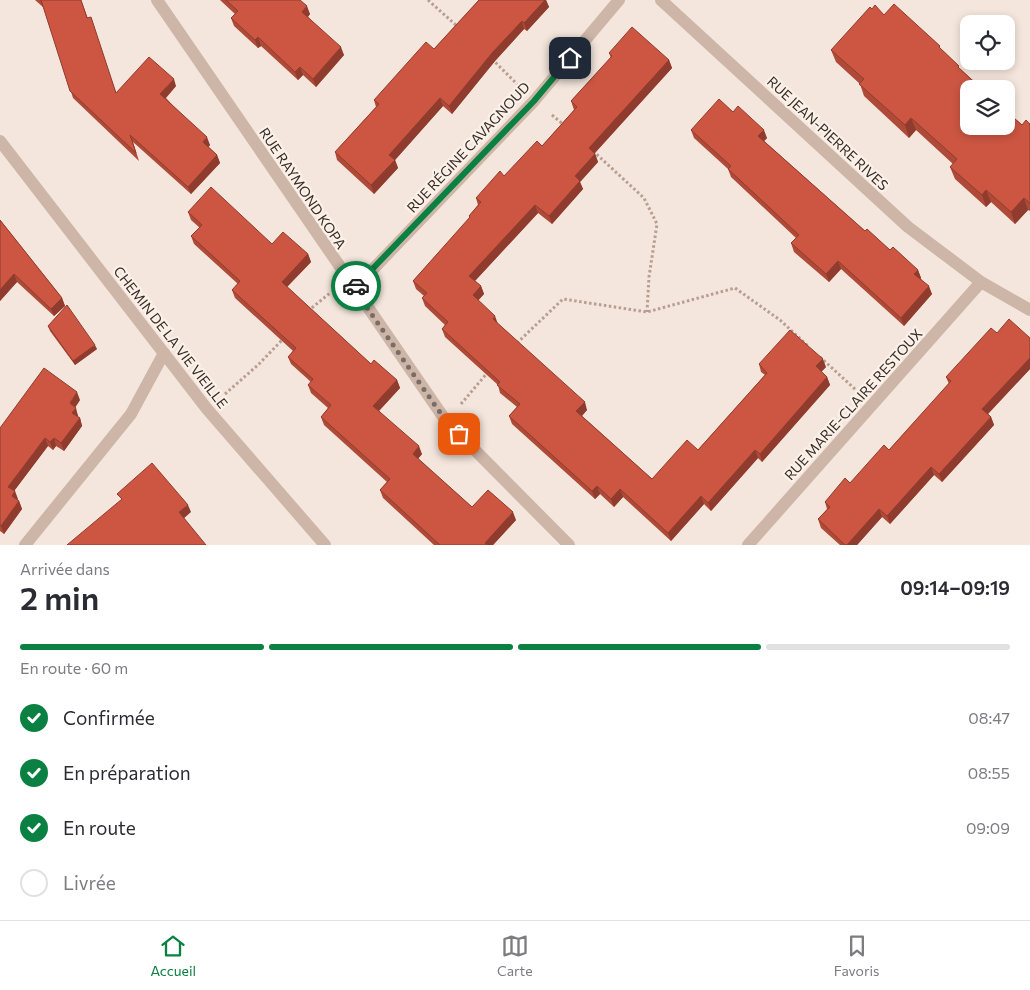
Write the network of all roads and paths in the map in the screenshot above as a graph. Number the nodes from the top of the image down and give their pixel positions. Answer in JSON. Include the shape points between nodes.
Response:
{"nodes":[{"id":1,"x":157,"y":0,"type":"edge"},
{"id":2,"x":428,"y":0,"type":"edge"},
{"id":3,"x":619,"y":0,"type":"edge"},
{"id":4,"x":661,"y":0,"type":"edge"},
{"id":5,"x":459,"y":28,"type":"edge"},
{"id":6,"x":491,"y":58,"type":"edge"},
{"id":7,"x":534,"y":101,"type":"junction"},
{"id":8,"x":570,"y":131,"type":"edge"},
{"id":9,"x":0,"y":141,"type":"edge"},
{"id":10,"x":590,"y":148,"type":"edge"},
{"id":11,"x":980,"y":282,"type":"junction"},
{"id":12,"x":354,"y":289,"type":"junction"},
{"id":13,"x":1030,"y":310,"type":"edge"},
{"id":14,"x":647,"y":312,"type":"junction"},
{"id":15,"x":302,"y":318,"type":"edge"},
{"id":16,"x":290,"y":332,"type":"edge"},
{"id":17,"x":809,"y":346,"type":"edge"},
{"id":18,"x":512,"y":348,"type":"edge"},
{"id":19,"x":164,"y":353,"type":"junction"},
{"id":20,"x":816,"y":353,"type":"edge"},
{"id":21,"x":493,"y":366,"type":"edge"},
{"id":22,"x":873,"y":405,"type":"junction"},
{"id":23,"x":207,"y":409,"type":"junction"},
{"id":24,"x":446,"y":421,"type":"junction"},
{"id":25,"x":25,"y":545,"type":"edge"},
{"id":26,"x":325,"y":545,"type":"edge"},
{"id":27,"x":569,"y":545,"type":"edge"},
{"id":28,"x":748,"y":545,"type":"edge"}],
"edges":[{"from":1,"to":12,"type":"street","name":"RUE RAYMOND KOPA"},
{"from":2,"to":5,"type":"path"},
{"from":3,"to":7,"type":"street","name":"RUE RÉGINE CAVAGNOUD"},
{"from":4,"to":11,"type":"street","name":"RUE JEAN-PIERRE RIVES","via":[[908,227]]},
{"from":6,"to":7,"type":"path"},
{"from":7,"to":8,"type":"path"},
{"from":7,"to":12,"type":"street","name":"RUE RÉGINE CAVAGNOUD"},
{"from":9,"to":19,"type":"street","name":"CHEMIN DE LA VIE VIEILLE"},
{"from":10,"to":14,"type":"path","via":[[644,198],[657,224]]},
{"from":11,"to":13,"type":"street","name":"RUE JEAN-PIERRE RIVES"},
{"from":11,"to":22,"type":"street","name":"RUE MARIE-CLAIRE RESTOUX"},
{"from":12,"to":15,"type":"path","via":[[333,290]]},
{"from":12,"to":24,"type":"street","name":"RUE RAYMOND KOPA"},
{"from":14,"to":17,"type":"path","via":[[735,288],[780,320]]},
{"from":14,"to":18,"type":"path","via":[[563,299]]},
{"from":16,"to":23,"type":"path","via":[[258,366]]},
{"from":19,"to":23,"type":"street","name":"CHEMIN DE LA VIE VIEILLE"},
{"from":19,"to":25,"type":"street","via":[[131,414]]},
{"from":20,"to":22,"type":"path"},
{"from":21,"to":24,"type":"path"},
{"from":22,"to":28,"type":"street","name":"RUE MARIE-CLAIRE RESTOUX"},
{"from":23,"to":26,"type":"street","name":"CHEMIN DE LA VIE VIEILLE"},
{"from":24,"to":27,"type":"street","name":"RUE RAYMOND KOPA"}]}
